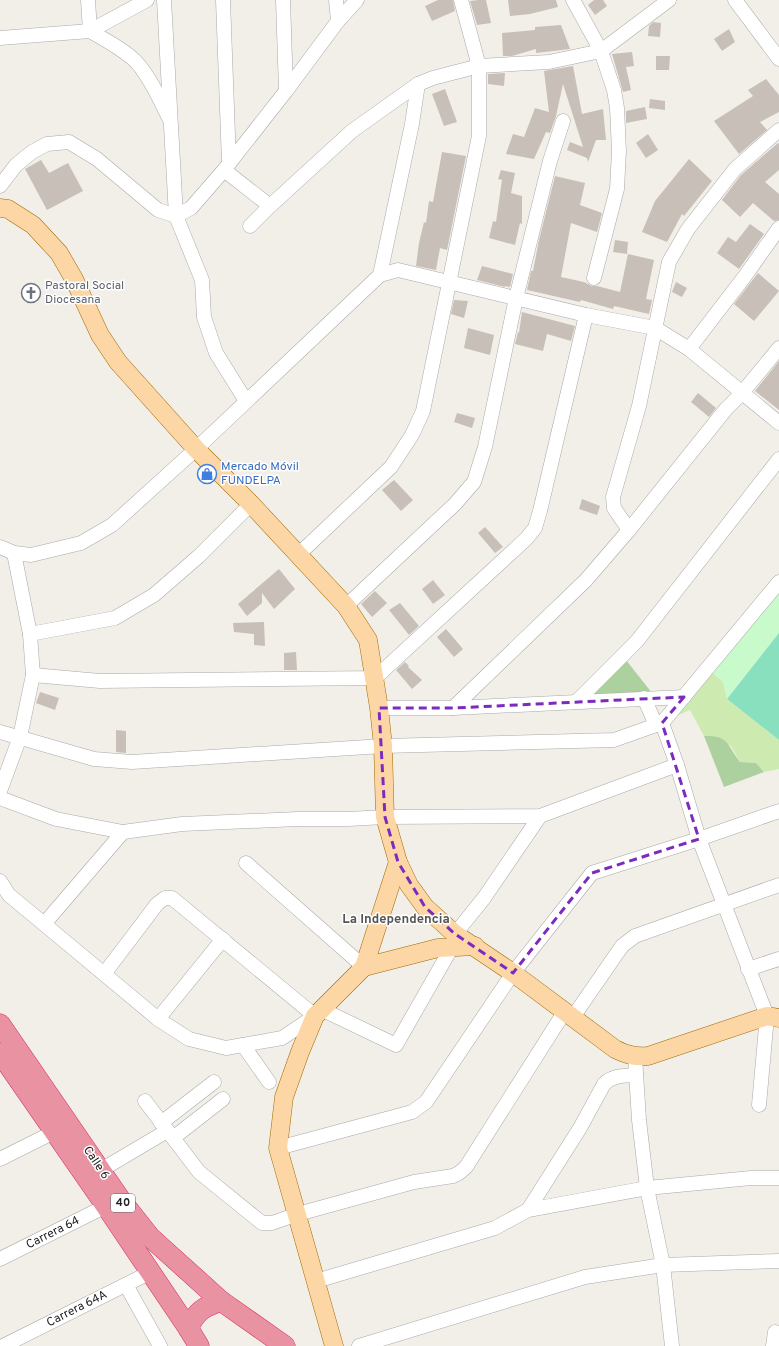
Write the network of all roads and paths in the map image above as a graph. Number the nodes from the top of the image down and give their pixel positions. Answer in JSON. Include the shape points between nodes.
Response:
{"nodes":[{"id":1,"x":88,"y":0,"type":"edge"},
{"id":2,"x":146,"y":0,"type":"edge"},
{"id":3,"x":164,"y":0,"type":"edge"},
{"id":4,"x":223,"y":0,"type":"edge"},
{"id":5,"x":283,"y":0,"type":"edge"},
{"id":6,"x":336,"y":0,"type":"edge"},
{"id":7,"x":357,"y":0,"type":"edge"},
{"id":8,"x":461,"y":0,"type":"edge"},
{"id":9,"x":573,"y":0,"type":"edge"},
{"id":10,"x":669,"y":0,"type":"edge"},
{"id":11,"x":735,"y":0,"type":"edge"},
{"id":12,"x":338,"y":21,"type":"junction"},
{"id":13,"x":90,"y":31,"type":"junction"},
{"id":14,"x":0,"y":38,"type":"edge"},
{"id":15,"x":601,"y":51,"type":"junction"},
{"id":16,"x":779,"y":59,"type":"edge"},
{"id":17,"x":479,"y":66,"type":"junction"},
{"id":18,"x":418,"y":84,"type":"junction"},
{"id":19,"x":286,"y":90,"type":"junction"},
{"id":20,"x":563,"y":121,"type":"dead end"},
{"id":21,"x":172,"y":124,"type":"junction"},
{"id":22,"x":779,"y":130,"type":"edge"},
{"id":23,"x":226,"y":166,"type":"junction"},
{"id":24,"x":0,"y":186,"type":"edge"},
{"id":25,"x":270,"y":206,"type":"junction"},
{"id":26,"x":0,"y":208,"type":"edge"},
{"id":27,"x":176,"y":216,"type":"junction"},
{"id":28,"x":250,"y":226,"type":"dead end"},
{"id":29,"x":779,"y":228,"type":"edge"},
{"id":30,"x":380,"y":275,"type":"junction"},
{"id":31,"x":594,"y":278,"type":"dead end"},
{"id":32,"x":450,"y":282,"type":"junction"},
{"id":33,"x":516,"y":298,"type":"junction"},
{"id":34,"x":586,"y":315,"type":"junction"},
{"id":35,"x":655,"y":328,"type":"junction"},
{"id":36,"x":779,"y":348,"type":"edge"},
{"id":37,"x":689,"y":349,"type":"junction"},
{"id":38,"x":742,"y":393,"type":"junction"},
{"id":39,"x":246,"y":401,"type":"junction"},
{"id":40,"x":779,"y":423,"type":"edge"},
{"id":41,"x":196,"y":448,"type":"junction"},
{"id":42,"x":779,"y":459,"type":"edge"},
{"id":43,"x":252,"y":504,"type":"junction"},
{"id":44,"x":629,"y":530,"type":"junction"},
{"id":45,"x":0,"y":547,"type":"edge"},
{"id":46,"x":14,"y":553,"type":"junction"},
{"id":47,"x":298,"y":555,"type":"junction"},
{"id":48,"x":779,"y":582,"type":"edge"},
{"id":49,"x":346,"y":606,"type":"junction"},
{"id":50,"x":30,"y":634,"type":"junction"},
{"id":51,"x":33,"y":675,"type":"junction"},
{"id":52,"x":375,"y":678,"type":"junction"},
{"id":53,"x":684,"y":697,"type":"junction"},
{"id":54,"x":644,"y":698,"type":"junction"},
{"id":55,"x":577,"y":701,"type":"junction"},
{"id":56,"x":379,"y":708,"type":"junction"},
{"id":57,"x":453,"y":708,"type":"junction"},
{"id":58,"x":659,"y":724,"type":"junction"},
{"id":59,"x":0,"y":732,"type":"edge"},
{"id":60,"x":20,"y":737,"type":"junction"},
{"id":61,"x":382,"y":746,"type":"junction"},
{"id":62,"x":677,"y":765,"type":"junction"},
{"id":63,"x":0,"y":791,"type":"edge"},
{"id":64,"x":0,"y":798,"type":"edge"},
{"id":65,"x":779,"y":811,"type":"edge"},
{"id":66,"x":540,"y":816,"type":"junction"},
{"id":67,"x":385,"y":817,"type":"junction"},
{"id":68,"x":123,"y":832,"type":"junction"},
{"id":69,"x":699,"y":839,"type":"junction"},
{"id":70,"x":398,"y":862,"type":"junction"},
{"id":71,"x":246,"y":863,"type":"dead end"},
{"id":72,"x":0,"y":881,"type":"edge"},
{"id":73,"x":779,"y":885,"type":"edge"},
{"id":74,"x":724,"y":905,"type":"junction"},
{"id":75,"x":44,"y":924,"type":"junction"},
{"id":76,"x":222,"y":939,"type":"junction"},
{"id":77,"x":453,"y":941,"type":"junction"},
{"id":78,"x":779,"y":959,"type":"edge"},
{"id":79,"x":364,"y":967,"type":"junction"},
{"id":80,"x":748,"y":970,"type":"junction"},
{"id":81,"x":513,"y":973,"type":"junction"},
{"id":82,"x":104,"y":974,"type":"junction"},
{"id":83,"x":318,"y":1012,"type":"junction"},
{"id":84,"x":569,"y":1014,"type":"junction"},
{"id":85,"x":773,"y":1017,"type":"edge"},
{"id":86,"x":158,"y":1019,"type":"junction"},
{"id":87,"x":0,"y":1024,"type":"edge"},
{"id":88,"x":243,"y":1045,"type":"junction"},
{"id":89,"x":0,"y":1053,"type":"edge"},
{"id":90,"x":635,"y":1057,"type":"junction"},
{"id":91,"x":636,"y":1075,"type":"junction"},
{"id":92,"x":214,"y":1082,"type":"dead end"},
{"id":93,"x":270,"y":1082,"type":"dead end"},
{"id":94,"x":223,"y":1099,"type":"dead end"},
{"id":95,"x":145,"y":1101,"type":"dead end"},
{"id":96,"x":759,"y":1105,"type":"dead end"},
{"id":97,"x":167,"y":1131,"type":"junction"},
{"id":98,"x":54,"y":1132,"type":"junction"},
{"id":99,"x":278,"y":1148,"type":"junction"},
{"id":100,"x":0,"y":1160,"type":"edge"},
{"id":101,"x":101,"y":1170,"type":"junction"},
{"id":102,"x":779,"y":1178,"type":"edge"},
{"id":103,"x":647,"y":1188,"type":"junction"},
{"id":104,"x":106,"y":1206,"type":"junction"},
{"id":105,"x":528,"y":1210,"type":"junction"},
{"id":106,"x":298,"y":1214,"type":"junction"},
{"id":107,"x":0,"y":1259,"type":"edge"},
{"id":108,"x":779,"y":1261,"type":"edge"},
{"id":109,"x":663,"y":1265,"type":"junction"},
{"id":110,"x":151,"y":1272,"type":"junction"},
{"id":111,"x":316,"y":1281,"type":"junction"},
{"id":112,"x":126,"y":1284,"type":"junction"},
{"id":113,"x":220,"y":1302,"type":"junction"},
{"id":114,"x":188,"y":1328,"type":"junction"},
{"id":115,"x":668,"y":1343,"type":"edge"},
{"id":116,"x":3,"y":1346,"type":"edge"},
{"id":117,"x":160,"y":1346,"type":"edge"},
{"id":118,"x":199,"y":1346,"type":"edge"},
{"id":119,"x":286,"y":1346,"type":"edge"},
{"id":120,"x":334,"y":1346,"type":"edge"},
{"id":121,"x":359,"y":1346,"type":"edge"}],
"edges":[{"from":1,"to":13,"type":"street"},
{"from":2,"to":13,"type":"street"},
{"from":3,"to":21,"type":"street"},
{"from":4,"to":23,"type":"street"},
{"from":5,"to":19,"type":"street"},
{"from":6,"to":12,"type":"street"},
{"from":7,"to":12,"type":"street"},
{"from":8,"to":17,"type":"street"},
{"from":9,"to":15,"type":"street"},
{"from":10,"to":15,"type":"street"},
{"from":11,"to":16,"type":"street"},
{"from":12,"to":19,"type":"street"},
{"from":13,"to":14,"type":"street"},
{"from":13,"to":21,"type":"street","via":[[138,64]]},
{"from":15,"to":17,"type":"street","via":[[549,62]]},
{"from":15,"to":31,"type":"street","via":[[614,90],[619,151],[617,189]]},
{"from":17,"to":18,"type":"street"},
{"from":17,"to":32,"type":"street","via":[[479,136]]},
{"from":18,"to":25,"type":"street","via":[[352,131]]},
{"from":18,"to":30,"type":"street"},
{"from":19,"to":23,"type":"street"},
{"from":20,"to":33,"type":"street","via":[[550,161]]},
{"from":21,"to":27,"type":"street"},
{"from":22,"to":35,"type":"street","via":[[735,169],[688,230],[669,262]]},
{"from":23,"to":25,"type":"street"},
{"from":23,"to":27,"type":"street","via":[[191,208]]},
{"from":24,"to":27,"type":"street","via":[[16,165],[32,152],[47,144],[69,142],[97,159],[158,210]]},
{"from":25,"to":28,"type":"street"},
{"from":26,"to":41,"type":"main road","via":[[8,209],[33,225],[59,253],[100,335],[118,362]]},
{"from":27,"to":39,"type":"street","via":[[202,280],[204,317],[216,353]]},
{"from":29,"to":37,"type":"street"},
{"from":30,"to":32,"type":"street","via":[[398,270]]},
{"from":30,"to":39,"type":"street"},
{"from":32,"to":33,"type":"street"},
{"from":32,"to":47,"type":"street","via":[[423,411],[412,435],[391,467]]},
{"from":33,"to":34,"type":"street"},
{"from":33,"to":49,"type":"street","via":[[485,447],[474,482],[455,504]]},
{"from":34,"to":35,"type":"street"},
{"from":34,"to":52,"type":"street","via":[[535,528]]},
{"from":35,"to":37,"type":"street"},
{"from":35,"to":44,"type":"street","via":[[639,406],[613,497],[614,508]]},
{"from":36,"to":38,"type":"street"},
{"from":37,"to":38,"type":"street"},
{"from":38,"to":40,"type":"street"},
{"from":38,"to":44,"type":"street","via":[[726,409]]},
{"from":39,"to":41,"type":"street"},
{"from":41,"to":43,"type":"main road"},
{"from":41,"to":46,"type":"street","via":[[112,525],[94,536],[81,543],[31,555]]},
{"from":42,"to":55,"type":"street","via":[[637,641]]},
{"from":43,"to":47,"type":"main road"},
{"from":43,"to":50,"type":"street","via":[[199,556],[154,595],[122,614],[115,618]]},
{"from":44,"to":57,"type":"street","via":[[586,580]]},
{"from":45,"to":46,"type":"street"},
{"from":46,"to":50,"type":"street"},
{"from":47,"to":49,"type":"main road"},
{"from":48,"to":53,"type":"street"},
{"from":49,"to":52,"type":"main road","via":[[368,640]]},
{"from":50,"to":51,"type":"street"},
{"from":51,"to":52,"type":"street","via":[[100,681]]},
{"from":51,"to":60,"type":"street"},
{"from":52,"to":56,"type":"main road"},
{"from":53,"to":54,"type":"street"},
{"from":53,"to":58,"type":"street"},
{"from":54,"to":55,"type":"street"},
{"from":54,"to":58,"type":"street"},
{"from":55,"to":57,"type":"street"},
{"from":56,"to":57,"type":"street"},
{"from":56,"to":61,"type":"main road"},
{"from":58,"to":61,"type":"street","via":[[614,740]]},
{"from":58,"to":62,"type":"street"},
{"from":59,"to":60,"type":"street"},
{"from":60,"to":61,"type":"street","via":[[94,759],[132,762]]},
{"from":60,"to":63,"type":"street"},
{"from":61,"to":67,"type":"main road"},
{"from":62,"to":66,"type":"street"},
{"from":62,"to":69,"type":"street"},
{"from":64,"to":68,"type":"street","via":[[56,819]]},
{"from":65,"to":69,"type":"street"},
{"from":66,"to":67,"type":"street"},
{"from":66,"to":77,"type":"street"},
{"from":67,"to":68,"type":"street","via":[[182,824]]},
{"from":67,"to":70,"type":"main road"},
{"from":68,"to":75,"type":"street"},
{"from":69,"to":74,"type":"street"},
{"from":69,"to":81,"type":"street","via":[[592,873]]},
{"from":70,"to":77,"type":"main road","via":[[409,885]]},
{"from":70,"to":79,"type":"main road"},
{"from":71,"to":79,"type":"street"},
{"from":72,"to":75,"type":"street","via":[[9,894]]},
{"from":73,"to":74,"type":"street"},
{"from":74,"to":80,"type":"street"},
{"from":74,"to":84,"type":"street","via":[[635,936],[622,946]]},
{"from":75,"to":82,"type":"street"},
{"from":76,"to":82,"type":"street","via":[[172,898],[165,898],[157,904]]},
{"from":76,"to":83,"type":"street"},
{"from":76,"to":86,"type":"street"},
{"from":77,"to":79,"type":"main road","via":[[438,948]]},
{"from":77,"to":81,"type":"main road","via":[[475,946]]},
{"from":77,"to":83,"type":"street","via":[[396,1045]]},
{"from":78,"to":80,"type":"street"},
{"from":79,"to":83,"type":"main road"},
{"from":80,"to":85,"type":"street"},
{"from":81,"to":84,"type":"main road"},
{"from":81,"to":99,"type":"street","via":[[426,1102],[412,1112]]},
{"from":82,"to":86,"type":"street"},
{"from":83,"to":88,"type":"street","via":[[282,1038]]},
{"from":83,"to":99,"type":"main road","via":[[284,1097]]},
{"from":84,"to":90,"type":"main road","via":[[615,1049]]},
{"from":84,"to":106,"type":"street","via":[[466,1167],[459,1173],[414,1182]]},
{"from":85,"to":90,"type":"main road","via":[[648,1056]]},
{"from":85,"to":96,"type":"street"},
{"from":86,"to":88,"type":"street","via":[[189,1039],[226,1048]]},
{"from":87,"to":101,"type":"highway","name":"Calle 6","number":"40"},
{"from":88,"to":93,"type":"street"},
{"from":89,"to":98,"type":"highway","name":"Calle 6","number":"40"},
{"from":90,"to":91,"type":"street"},
{"from":91,"to":103,"type":"street","via":[[638,1120]]},
{"from":91,"to":105,"type":"street","via":[[615,1077],[604,1084],[580,1128]]},
{"from":92,"to":97,"type":"street"},
{"from":94,"to":97,"type":"street"},
{"from":95,"to":97,"type":"street"},
{"from":97,"to":101,"type":"street"},
{"from":97,"to":106,"type":"street","via":[[199,1172],[262,1223],[272,1223]]},
{"from":98,"to":100,"type":"street"},
{"from":98,"to":104,"type":"highway","name":"Calle 6","number":"40"},
{"from":99,"to":106,"type":"main road"},
{"from":101,"to":113,"type":"highway","name":"Calle 6","number":"40","via":[[150,1237]]},
{"from":102,"to":103,"type":"street","via":[[751,1178]]},
{"from":103,"to":105,"type":"street"},
{"from":103,"to":109,"type":"street"},
{"from":104,"to":107,"type":"street","name":"Carrera 64"},
{"from":104,"to":110,"type":"highway","name":"Calle 6","number":"40"},
{"from":105,"to":111,"type":"street","via":[[495,1228]]},
{"from":106,"to":111,"type":"main road"},
{"from":108,"to":109,"type":"street"},
{"from":109,"to":115,"type":"street"},
{"from":109,"to":121,"type":"street","via":[[585,1277]]},
{"from":110,"to":112,"type":"street","name":"Carrera 64A"},
{"from":110,"to":114,"type":"highway","name":"Calle 6","number":"40"},
{"from":111,"to":120,"type":"main road"},
{"from":112,"to":116,"type":"street","name":"Carrera 64A"},
{"from":112,"to":117,"type":"street"},
{"from":113,"to":114,"type":"highway","via":[[201,1310]]},
{"from":113,"to":119,"type":"highway","name":"Calle 6","number":"40"},
{"from":114,"to":118,"type":"highway","name":"Calle 6","number":"40"}]}
